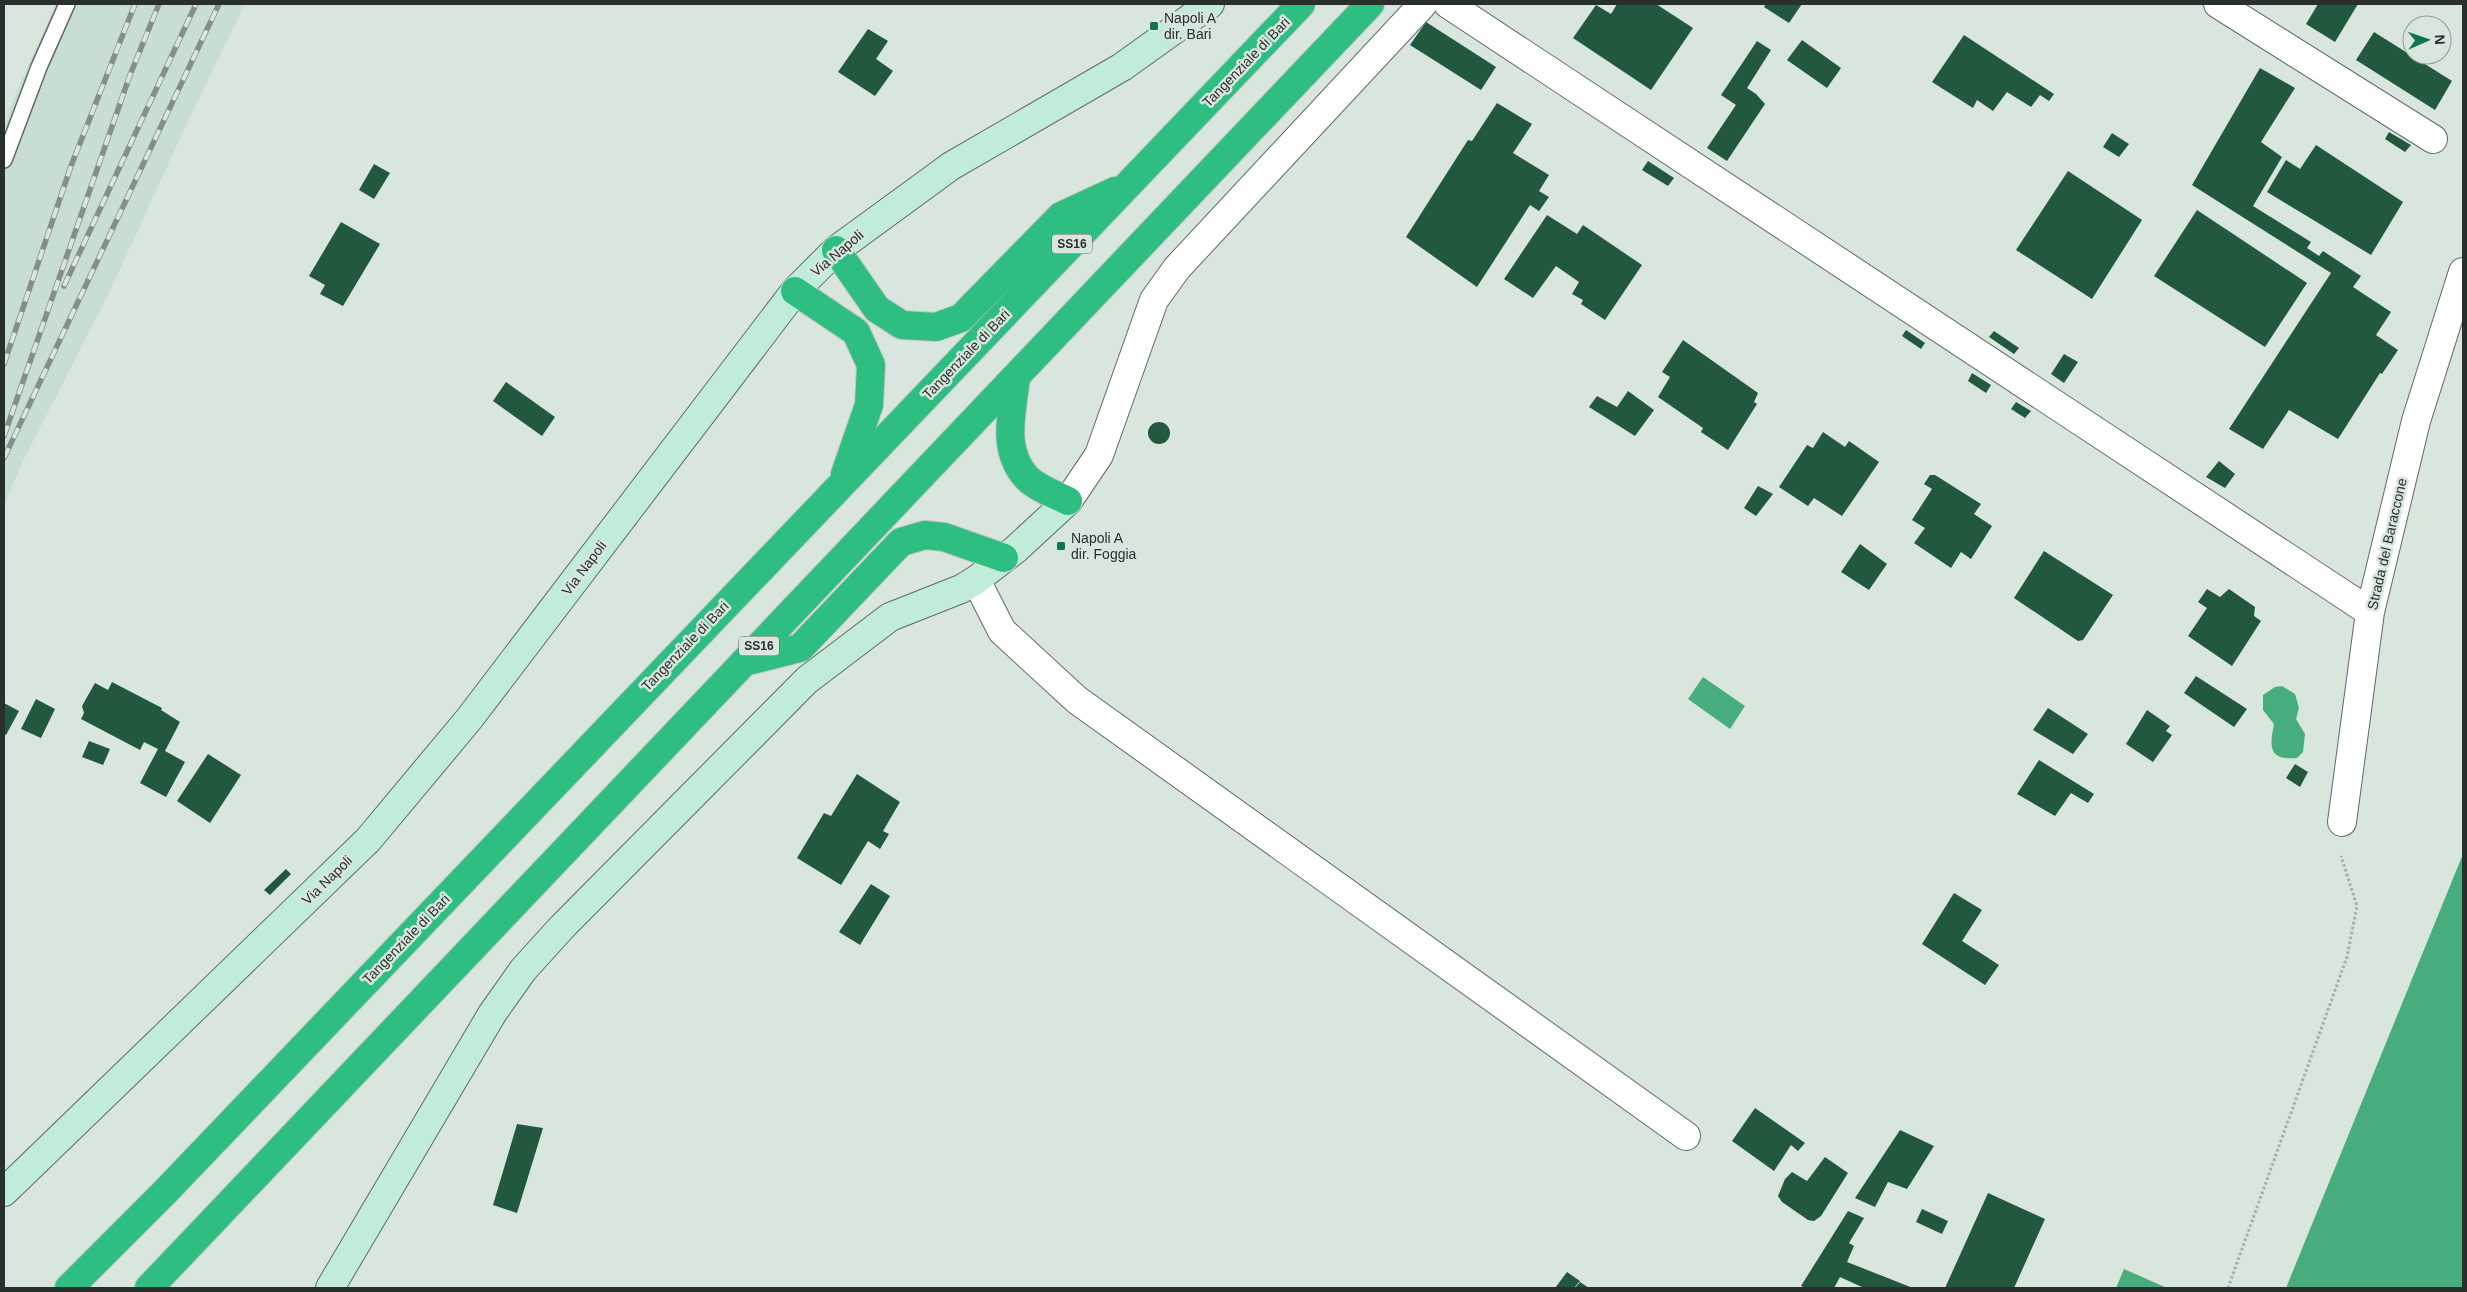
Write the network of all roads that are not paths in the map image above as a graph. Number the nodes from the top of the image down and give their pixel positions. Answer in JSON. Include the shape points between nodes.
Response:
{"nodes":[{"id":1,"x":67,"y":4,"type":"edge"},
{"id":2,"x":1210,"y":4,"type":"edge"},
{"id":3,"x":1301,"y":4,"type":"edge"},
{"id":4,"x":1370,"y":4,"type":"edge"},
{"id":5,"x":1423,"y":4,"type":"edge"},
{"id":6,"x":1448,"y":4,"type":"edge"},
{"id":7,"x":2218,"y":4,"type":"edge"},
{"id":8,"x":2433,"y":139,"type":"dead end"},
{"id":9,"x":4,"y":160,"type":"edge"},
{"id":10,"x":1130,"y":184,"type":"junction"},
{"id":11,"x":836,"y":250,"type":"junction"},
{"id":12,"x":2463,"y":272,"type":"edge"},
{"id":13,"x":795,"y":291,"type":"junction"},
{"id":14,"x":1016,"y":378,"type":"junction"},
{"id":15,"x":842,"y":482,"type":"junction"},
{"id":16,"x":1068,"y":501,"type":"junction"},
{"id":17,"x":1004,"y":558,"type":"junction"},
{"id":18,"x":976,"y":580,"type":"junction"},
{"id":19,"x":2370,"y":612,"type":"junction"},
{"id":20,"x":744,"y":662,"type":"junction"},
{"id":21,"x":2342,"y":822,"type":"road end"},
{"id":22,"x":1686,"y":1136,"type":"dead end"},
{"id":23,"x":4,"y":1192,"type":"edge"},
{"id":24,"x":69,"y":1288,"type":"edge"},
{"id":25,"x":149,"y":1288,"type":"edge"},
{"id":26,"x":330,"y":1288,"type":"edge"}],
"edges":[{"from":1,"to":9,"type":"lane","via":[[38,67]]},
{"from":2,"to":11,"type":"street","name":"Via Napoli","via":[[1122,67],[952,166]]},
{"from":3,"to":10,"type":"highway","name":"Tangenziale di Bari","number":"SS16"},
{"from":4,"to":14,"type":"highway","number":"SS16"},
{"from":5,"to":16,"type":"street","via":[[1177,268],[1154,300],[1099,455]]},
{"from":6,"to":19,"type":"street"},
{"from":7,"to":8,"type":"street"},
{"from":10,"to":11,"type":"highway","via":[[1061,216],[960,318],[936,327],[902,325],[877,309]]},
{"from":10,"to":15,"type":"highway","name":"Tangenziale di Bari","number":"SS16"},
{"from":11,"to":13,"type":"street","name":"Via Napoli"},
{"from":12,"to":19,"type":"street","name":"Strada del Baraccone","via":[[2416,421]]},
{"from":13,"to":15,"type":"highway","via":[[856,332],[871,365],[870,405]]},
{"from":13,"to":23,"type":"street","name":"Via Napoli","via":[[469,719],[368,840]]},
{"from":14,"to":16,"type":"highway","via":[[1009,438],[1014,460],[1028,480]]},
{"from":14,"to":20,"type":"highway","number":"SS16"},
{"from":15,"to":24,"type":"highway","name":"Tangenziale di Bari","number":"SS16","via":[[166,1191]]},
{"from":16,"to":17,"type":"street"},
{"from":17,"to":18,"type":"street"},
{"from":17,"to":20,"type":"highway","via":[[944,536],[925,535],[901,542],[800,648]]},
{"from":18,"to":22,"type":"street","via":[[1002,631],[1078,700]]},
{"from":18,"to":26,"type":"street","via":[[890,617],[807,680],[562,926],[523,970],[492,1014]]},
{"from":19,"to":21,"type":"street","name":"Strada del Baraccone"},
{"from":20,"to":25,"type":"highway","number":"SS16"}]}
